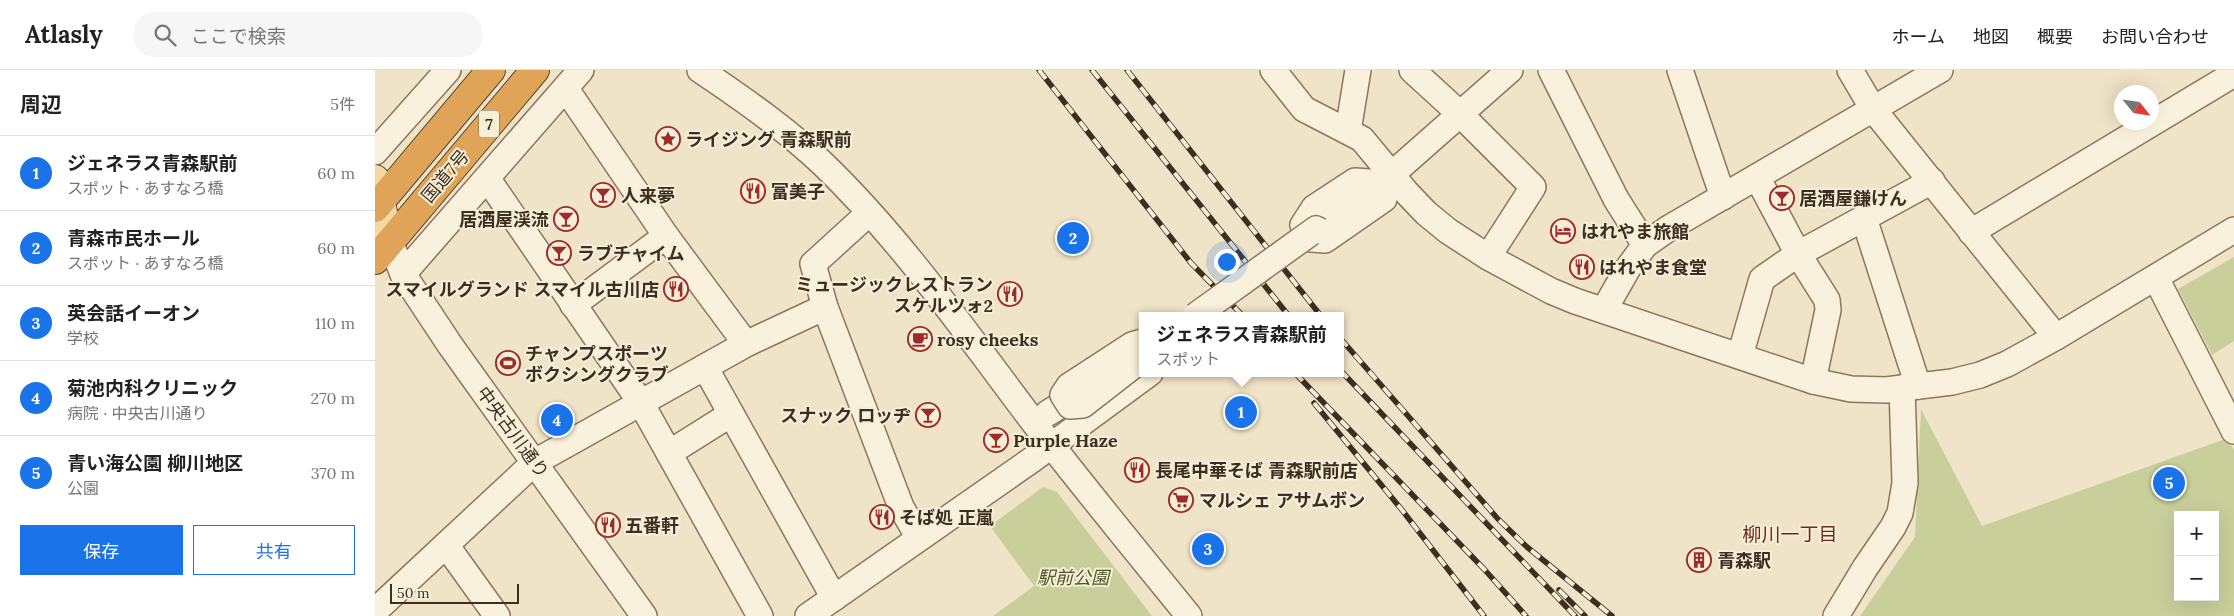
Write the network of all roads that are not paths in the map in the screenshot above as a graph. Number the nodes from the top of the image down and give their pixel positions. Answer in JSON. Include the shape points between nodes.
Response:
{"nodes":[{"id":1,"x":448,"y":70,"type":"edge"},
{"id":2,"x":491,"y":70,"type":"edge"},
{"id":3,"x":535,"y":70,"type":"edge"},
{"id":4,"x":700,"y":70,"type":"edge"},
{"id":5,"x":1273,"y":70,"type":"edge"},
{"id":6,"x":1358,"y":70,"type":"edge"},
{"id":7,"x":1412,"y":70,"type":"edge"},
{"id":8,"x":1510,"y":70,"type":"edge"},
{"id":9,"x":1551,"y":70,"type":"edge"},
{"id":10,"x":1680,"y":70,"type":"edge"},
{"id":11,"x":1850,"y":70,"type":"edge"},
{"id":12,"x":1932,"y":72,"type":"edge"},
{"id":13,"x":2234,"y":74,"type":"edge"},
{"id":14,"x":1483,"y":78,"type":"edge"},
{"id":15,"x":573,"y":79,"type":"edge"},
{"id":16,"x":1873,"y":109,"type":"junction"},
{"id":17,"x":1459,"y":114,"type":"junction"},
{"id":18,"x":1348,"y":131,"type":"junction"},
{"id":19,"x":375,"y":152,"type":"edge"},
{"id":20,"x":1391,"y":174,"type":"junction"},
{"id":21,"x":1757,"y":177,"type":"junction"},
{"id":22,"x":487,"y":178,"type":"junction"},
{"id":23,"x":1932,"y":181,"type":"junction"},
{"id":24,"x":377,"y":196,"type":"edge"},
{"id":25,"x":1723,"y":197,"type":"junction"},
{"id":26,"x":1384,"y":198,"type":"dead end"},
{"id":27,"x":869,"y":212,"type":"junction"},
{"id":28,"x":1864,"y":218,"type":"junction"},
{"id":29,"x":1310,"y":230,"type":"edge"},
{"id":30,"x":1310,"y":230,"type":"edge"},
{"id":31,"x":1310,"y":230,"type":"edge"},
{"id":32,"x":2234,"y":230,"type":"edge"},
{"id":33,"x":1971,"y":232,"type":"junction"},
{"id":34,"x":1307,"y":233,"type":"edge"},
{"id":35,"x":1307,"y":233,"type":"edge"},
{"id":36,"x":1307,"y":233,"type":"edge"},
{"id":37,"x":666,"y":236,"type":"junction"},
{"id":38,"x":1645,"y":245,"type":"junction"},
{"id":39,"x":383,"y":251,"type":"edge"},
{"id":40,"x":1798,"y":254,"type":"junction"},
{"id":41,"x":1489,"y":257,"type":"junction"},
{"id":42,"x":403,"y":274,"type":"junction"},
{"id":43,"x":2156,"y":278,"type":"junction"},
{"id":44,"x":573,"y":304,"type":"junction"},
{"id":45,"x":825,"y":306,"type":"junction"},
{"id":46,"x":1604,"y":310,"type":"junction"},
{"id":47,"x":1200,"y":312,"type":"edge"},
{"id":48,"x":2057,"y":337,"type":"junction"},
{"id":49,"x":746,"y":344,"type":"junction"},
{"id":50,"x":1740,"y":356,"type":"junction"},
{"id":51,"x":705,"y":367,"type":"junction"},
{"id":52,"x":1145,"y":377,"type":"edge"},
{"id":53,"x":1813,"y":381,"type":"junction"},
{"id":54,"x":1910,"y":387,"type":"junction"},
{"id":55,"x":1074,"y":397,"type":"dead end"},
{"id":56,"x":641,"y":403,"type":"junction"},
{"id":57,"x":1048,"y":413,"type":"dead end"},
{"id":58,"x":731,"y":414,"type":"junction"},
{"id":59,"x":2234,"y":431,"type":"edge"},
{"id":60,"x":1052,"y":445,"type":"junction"},
{"id":61,"x":669,"y":453,"type":"junction"},
{"id":62,"x":535,"y":462,"type":"junction"},
{"id":63,"x":919,"y":538,"type":"junction"},
{"id":64,"x":446,"y":544,"type":"junction"},
{"id":65,"x":834,"y":598,"type":"junction"},
{"id":66,"x":375,"y":611,"type":"edge"},
{"id":67,"x":497,"y":616,"type":"edge"},
{"id":68,"x":644,"y":616,"type":"edge"},
{"id":69,"x":760,"y":616,"type":"edge"},
{"id":70,"x":808,"y":616,"type":"edge"},
{"id":71,"x":1189,"y":616,"type":"edge"},
{"id":72,"x":1836,"y":616,"type":"edge"}],
"edges":[{"from":1,"to":19,"type":"street"},
{"from":2,"to":24,"type":"highway","name":"国道7号","number":"7"},
{"from":3,"to":39,"type":"highway","name":"国道7号","number":"7"},
{"from":4,"to":27,"type":"street","via":[[793,138]]},
{"from":5,"to":18,"type":"street","via":[[1304,109]]},
{"from":6,"to":18,"type":"street"},
{"from":7,"to":17,"type":"street"},
{"from":8,"to":14,"type":"street"},
{"from":9,"to":38,"type":"street","via":[[1615,198]]},
{"from":10,"to":25,"type":"street"},
{"from":11,"to":16,"type":"street"},
{"from":12,"to":16,"type":"street"},
{"from":13,"to":33,"type":"street"},
{"from":14,"to":17,"type":"street"},
{"from":15,"to":22,"type":"street"},
{"from":15,"to":37,"type":"street"},
{"from":16,"to":21,"type":"street"},
{"from":16,"to":23,"type":"street"},
{"from":17,"to":20,"type":"street"},
{"from":17,"to":41,"type":"street","via":[[1533,187]]},
{"from":18,"to":20,"type":"street","via":[[1368,145]]},
{"from":20,"to":41,"type":"street","via":[[1447,231]]},
{"from":21,"to":25,"type":"street"},
{"from":21,"to":40,"type":"street"},
{"from":22,"to":42,"type":"street"},
{"from":22,"to":44,"type":"street"},
{"from":23,"to":28,"type":"street"},
{"from":23,"to":33,"type":"street"},
{"from":24,"to":39,"type":"main road"},
{"from":25,"to":38,"type":"street"},
{"from":26,"to":34,"type":"street","bridge":true,"via":[[1325,240],[1311,240]]},
{"from":27,"to":45,"type":"street","via":[[813,264]]},
{"from":27,"to":60,"type":"street","via":[[925,279]]},
{"from":28,"to":40,"type":"street"},
{"from":28,"to":54,"type":"street"},
{"from":29,"to":35,"type":"street","bridge":true,"via":[[1313,234],[1324,234],[1371,200],[1375,193],[1369,182],[1355,181],[1314,208],[1303,225]]},
{"from":30,"to":31,"type":"street","bridge":true,"via":[[1307,225],[1316,212],[1356,186],[1365,187],[1369,194],[1366,201],[1320,231]]},
{"from":32,"to":43,"type":"street"},
{"from":33,"to":48,"type":"street"},
{"from":36,"to":47,"type":"street","bridge":true},
{"from":37,"to":44,"type":"street"},
{"from":37,"to":49,"type":"street"},
{"from":38,"to":46,"type":"street","via":[[1627,268]]},
{"from":39,"to":42,"type":"street","name":"中央古川通り"},
{"from":40,"to":50,"type":"street","via":[[1762,279]]},
{"from":40,"to":53,"type":"street","via":[[1827,300]]},
{"from":41,"to":46,"type":"street","via":[[1551,291]]},
{"from":42,"to":62,"type":"street","name":"中央古川通り"},
{"from":43,"to":48,"type":"street"},
{"from":43,"to":59,"type":"street"},
{"from":44,"to":56,"type":"street"},
{"from":45,"to":49,"type":"street"},
{"from":45,"to":63,"type":"street","via":[[901,507]]},
{"from":46,"to":50,"type":"street"},
{"from":48,"to":54,"type":"street","via":[[1980,375]]},
{"from":49,"to":51,"type":"street"},
{"from":50,"to":53,"type":"street"},
{"from":51,"to":56,"type":"street"},
{"from":51,"to":58,"type":"street"},
{"from":52,"to":60,"type":"street"},
{"from":53,"to":54,"type":"street","via":[[1851,389]]},
{"from":54,"to":72,"type":"street","via":[[1905,483],[1900,513]]},
{"from":55,"to":57,"type":"street"},
{"from":56,"to":61,"type":"street"},
{"from":56,"to":62,"type":"street"},
{"from":58,"to":61,"type":"street"},
{"from":58,"to":65,"type":"street"},
{"from":60,"to":63,"type":"street"},
{"from":60,"to":71,"type":"street"},
{"from":61,"to":69,"type":"street"},
{"from":62,"to":64,"type":"street"},
{"from":62,"to":68,"type":"street","name":"中央古川通り"},
{"from":63,"to":65,"type":"street"},
{"from":64,"to":66,"type":"street"},
{"from":64,"to":67,"type":"street"},
{"from":65,"to":70,"type":"street"}]}
